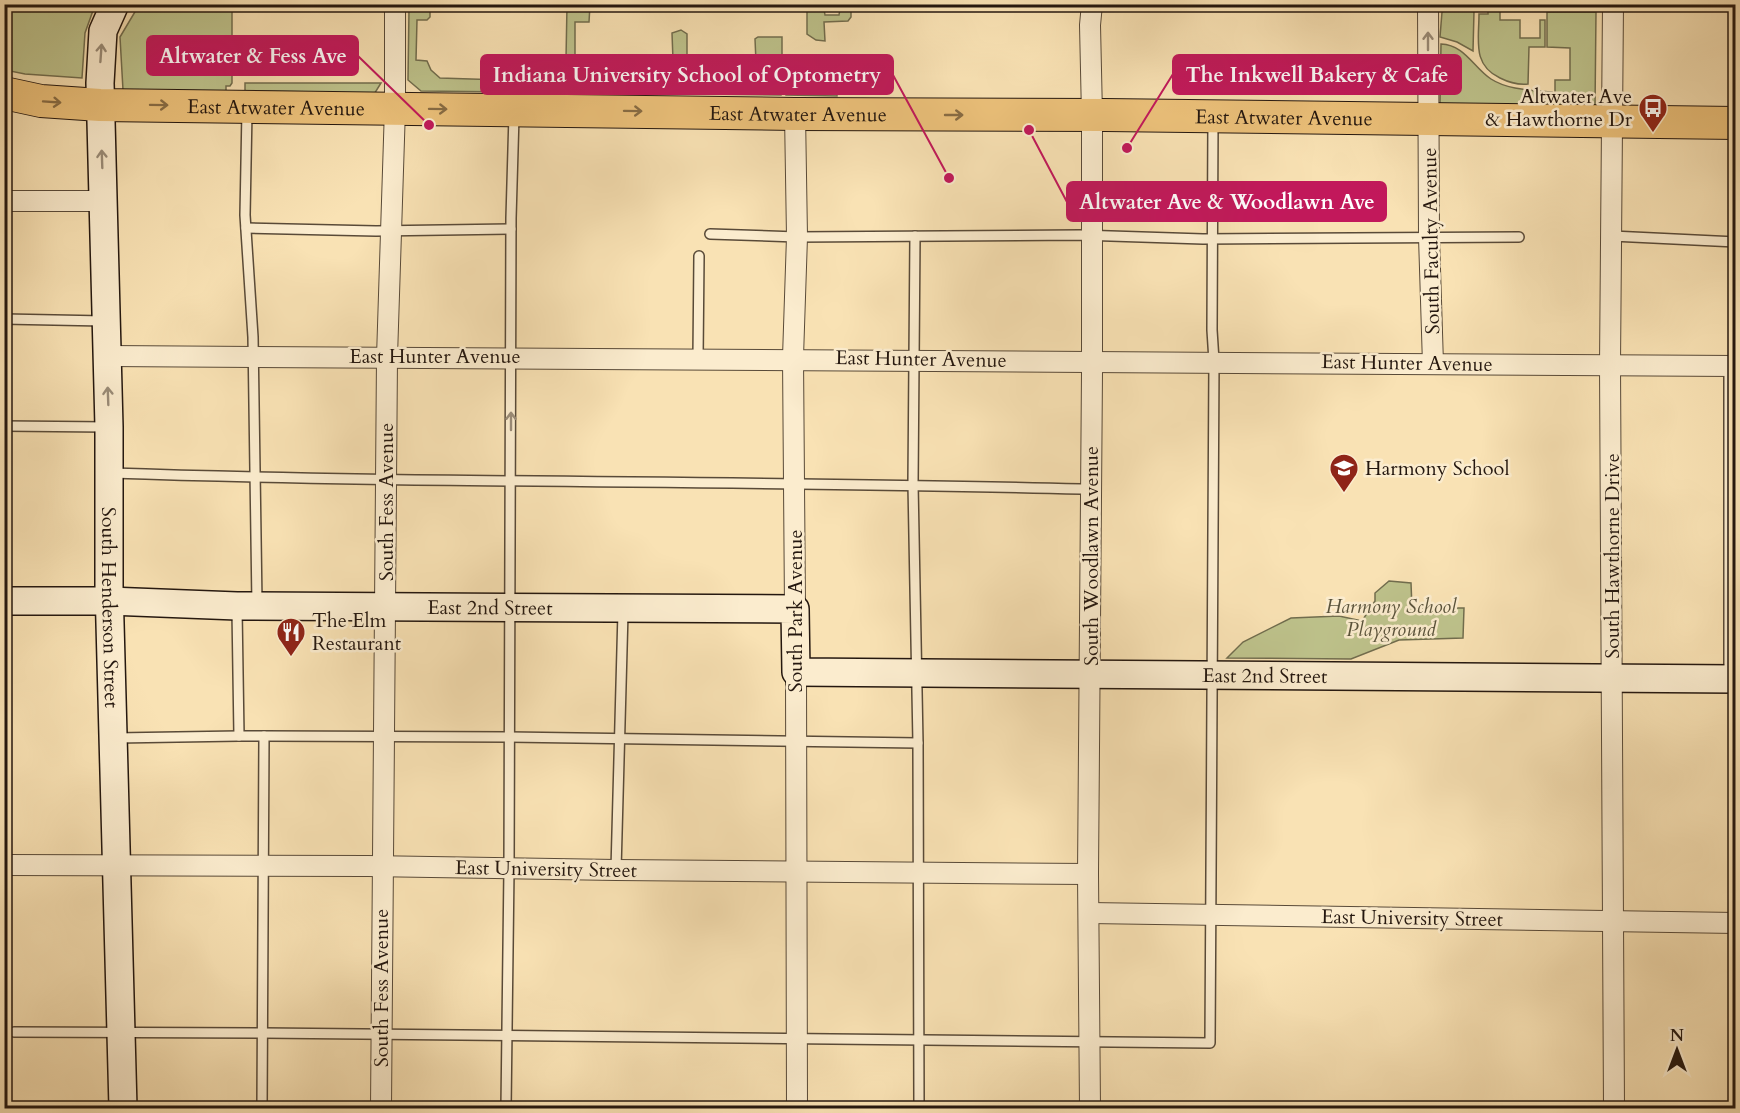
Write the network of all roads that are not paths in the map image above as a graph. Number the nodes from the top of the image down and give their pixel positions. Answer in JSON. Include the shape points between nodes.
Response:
{"nodes":[{"id":1,"x":115,"y":4,"type":"edge"},
{"id":2,"x":395,"y":4,"type":"edge"},
{"id":3,"x":1092,"y":4,"type":"edge"},
{"id":4,"x":1428,"y":4,"type":"edge"},
{"id":5,"x":1613,"y":4,"type":"edge"},
{"id":6,"x":4,"y":93,"type":"edge"},
{"id":7,"x":100,"y":105,"type":"junction"},
{"id":8,"x":247,"y":106,"type":"junction"},
{"id":9,"x":394,"y":108,"type":"junction"},
{"id":10,"x":514,"y":110,"type":"junction"},
{"id":11,"x":795,"y":114,"type":"junction"},
{"id":12,"x":1092,"y":115,"type":"junction"},
{"id":13,"x":1213,"y":117,"type":"junction"},
{"id":14,"x":1428,"y":119,"type":"junction"},
{"id":15,"x":1614,"y":122,"type":"junction"},
{"id":16,"x":1736,"y":123,"type":"edge"},
{"id":17,"x":4,"y":201,"type":"edge"},
{"id":18,"x":104,"y":201,"type":"junction"},
{"id":19,"x":246,"y":228,"type":"junction"},
{"id":20,"x":511,"y":229,"type":"junction"},
{"id":21,"x":391,"y":230,"type":"junction"},
{"id":22,"x":710,"y":234,"type":"dead end"},
{"id":23,"x":915,"y":236,"type":"junction"},
{"id":24,"x":1092,"y":236,"type":"junction"},
{"id":25,"x":1612,"y":236,"type":"junction"},
{"id":26,"x":797,"y":237,"type":"junction"},
{"id":27,"x":1429,"y":237,"type":"junction"},
{"id":28,"x":1519,"y":237,"type":"dead end"},
{"id":29,"x":1211,"y":238,"type":"junction"},
{"id":30,"x":1736,"y":242,"type":"edge"},
{"id":31,"x":699,"y":256,"type":"dead end"},
{"id":32,"x":4,"y":319,"type":"edge"},
{"id":33,"x":107,"y":322,"type":"junction"},
{"id":34,"x":107,"y":356,"type":"junction"},
{"id":35,"x":252,"y":357,"type":"junction"},
{"id":36,"x":387,"y":357,"type":"junction"},
{"id":37,"x":512,"y":357,"type":"junction"},
{"id":38,"x":698,"y":357,"type":"junction"},
{"id":39,"x":793,"y":357,"type":"junction"},
{"id":40,"x":914,"y":358,"type":"junction"},
{"id":41,"x":1214,"y":361,"type":"junction"},
{"id":42,"x":1092,"y":362,"type":"junction"},
{"id":43,"x":1433,"y":364,"type":"junction"},
{"id":44,"x":1610,"y":365,"type":"junction"},
{"id":45,"x":1732,"y":366,"type":"edge"},
{"id":46,"x":4,"y":426,"type":"edge"},
{"id":47,"x":109,"y":427,"type":"junction"},
{"id":48,"x":108,"y":473,"type":"junction"},
{"id":49,"x":254,"y":476,"type":"junction"},
{"id":50,"x":387,"y":479,"type":"junction"},
{"id":51,"x":511,"y":480,"type":"junction"},
{"id":52,"x":794,"y":483,"type":"junction"},
{"id":53,"x":913,"y":484,"type":"junction"},
{"id":54,"x":1081,"y":489,"type":"dead end"},
{"id":55,"x":4,"y":601,"type":"edge"},
{"id":56,"x":109,"y":601,"type":"junction"},
{"id":57,"x":247,"y":606,"type":"junction"},
{"id":58,"x":386,"y":606,"type":"junction"},
{"id":59,"x":510,"y":608,"type":"junction"},
{"id":60,"x":623,"y":609,"type":"junction"},
{"id":61,"x":795,"y":609,"type":"junction"},
{"id":62,"x":795,"y":672,"type":"junction"},
{"id":63,"x":917,"y":672,"type":"junction"},
{"id":64,"x":1090,"y":674,"type":"junction"},
{"id":65,"x":1212,"y":675,"type":"junction"},
{"id":66,"x":1613,"y":678,"type":"junction"},
{"id":67,"x":1732,"y":679,"type":"edge"},
{"id":68,"x":239,"y":736,"type":"junction"},
{"id":69,"x":264,"y":736,"type":"junction"},
{"id":70,"x":385,"y":736,"type":"junction"},
{"id":71,"x":510,"y":737,"type":"junction"},
{"id":72,"x":113,"y":738,"type":"junction"},
{"id":73,"x":618,"y":739,"type":"junction"},
{"id":74,"x":795,"y":742,"type":"junction"},
{"id":75,"x":918,"y":743,"type":"junction"},
{"id":76,"x":4,"y":865,"type":"edge"},
{"id":77,"x":117,"y":866,"type":"junction"},
{"id":78,"x":264,"y":866,"type":"junction"},
{"id":79,"x":382,"y":866,"type":"junction"},
{"id":80,"x":509,"y":869,"type":"junction"},
{"id":81,"x":616,"y":870,"type":"junction"},
{"id":82,"x":795,"y":872,"type":"junction"},
{"id":83,"x":917,"y":872,"type":"junction"},
{"id":84,"x":1088,"y":874,"type":"junction"},
{"id":85,"x":1089,"y":913,"type":"junction"},
{"id":86,"x":1212,"y":914,"type":"junction"},
{"id":87,"x":1613,"y":922,"type":"junction"},
{"id":88,"x":1736,"y":923,"type":"edge"},
{"id":89,"x":14,"y":1032,"type":"dead end"},
{"id":90,"x":121,"y":1032,"type":"junction"},
{"id":91,"x":263,"y":1033,"type":"junction"},
{"id":92,"x":380,"y":1034,"type":"junction"},
{"id":93,"x":507,"y":1036,"type":"junction"},
{"id":94,"x":797,"y":1039,"type":"junction"},
{"id":95,"x":918,"y":1040,"type":"junction"},
{"id":96,"x":1090,"y":1041,"type":"junction"},
{"id":97,"x":123,"y":1108,"type":"edge"},
{"id":98,"x":262,"y":1108,"type":"edge"},
{"id":99,"x":381,"y":1108,"type":"edge"},
{"id":100,"x":506,"y":1108,"type":"edge"},
{"id":101,"x":797,"y":1108,"type":"edge"},
{"id":102,"x":919,"y":1108,"type":"edge"},
{"id":103,"x":1090,"y":1108,"type":"edge"},
{"id":104,"x":1614,"y":1108,"type":"edge"}],
"edges":[{"from":7,"to":1,"type":"street","name":"South Henderson Street","one_way":true,"via":[[103,31]]},
{"from":2,"to":9,"type":"street","name":"South Fess Avenue"},
{"from":3,"to":12,"type":"street","name":"South Woodlawn Avenue"},
{"from":14,"to":4,"type":"street","name":"South Faculty Avenue","one_way":true},
{"from":5,"to":15,"type":"street","name":"South Hawthorne Drive"},
{"from":6,"to":7,"type":"main road","name":"East Atwater Avenue","one_way":true,"via":[[41,101]]},
{"from":7,"to":8,"type":"main road","name":"East Atwater Avenue","one_way":true},
{"from":18,"to":7,"type":"street","name":"South Henderson Street","one_way":true},
{"from":8,"to":9,"type":"main road","name":"East Atwater Avenue"},
{"from":8,"to":19,"type":"lane"},
{"from":9,"to":10,"type":"main road","name":"East Atwater Avenue","one_way":true},
{"from":9,"to":21,"type":"street","name":"South Fess Avenue"},
{"from":10,"to":11,"type":"main road","name":"East Atwater Avenue","one_way":true},
{"from":10,"to":20,"type":"lane"},
{"from":11,"to":12,"type":"main road","name":"East Atwater Avenue","one_way":true},
{"from":11,"to":26,"type":"street","name":"South Park Avenue"},
{"from":12,"to":13,"type":"main road","name":"East Atwater Avenue"},
{"from":12,"to":24,"type":"street","name":"South Woodlawn Avenue"},
{"from":13,"to":14,"type":"main road","name":"East Atwater Avenue"},
{"from":13,"to":29,"type":"lane"},
{"from":14,"to":15,"type":"main road","name":"East Atwater Avenue"},
{"from":14,"to":27,"type":"street","name":"South Faculty Avenue"},
{"from":15,"to":16,"type":"main road","name":"East Atwater Avenue"},
{"from":15,"to":25,"type":"street","name":"South Hawthorne Drive"},
{"from":17,"to":18,"type":"street"},
{"from":18,"to":33,"type":"street","name":"South Henderson Street"},
{"from":19,"to":21,"type":"lane"},
{"from":19,"to":35,"type":"lane"},
{"from":20,"to":21,"type":"lane"},
{"from":20,"to":37,"type":"lane"},
{"from":21,"to":36,"type":"street","name":"South Fess Avenue"},
{"from":22,"to":26,"type":"lane"},
{"from":23,"to":24,"type":"lane"},
{"from":23,"to":26,"type":"lane"},
{"from":23,"to":40,"type":"lane"},
{"from":24,"to":29,"type":"lane"},
{"from":24,"to":42,"type":"street","name":"South Woodlawn Avenue"},
{"from":25,"to":30,"type":"lane"},
{"from":25,"to":44,"type":"street","name":"South Hawthorne Drive"},
{"from":26,"to":39,"type":"street","name":"South Park Avenue"},
{"from":27,"to":28,"type":"lane"},
{"from":27,"to":29,"type":"lane"},
{"from":27,"to":43,"type":"street","name":"South Faculty Avenue"},
{"from":29,"to":41,"type":"lane"},
{"from":31,"to":38,"type":"lane"},
{"from":32,"to":33,"type":"lane"},
{"from":33,"to":34,"type":"street","name":"South Henderson Street"},
{"from":34,"to":35,"type":"street","name":"East Hunter Avenue"},
{"from":47,"to":34,"type":"street","name":"South Henderson Street","one_way":true},
{"from":35,"to":36,"type":"street","name":"East Hunter Avenue"},
{"from":35,"to":49,"type":"lane"},
{"from":36,"to":37,"type":"street","name":"East Hunter Avenue"},
{"from":36,"to":50,"type":"street","name":"South Fess Avenue"},
{"from":37,"to":38,"type":"street","name":"East Hunter Avenue"},
{"from":51,"to":37,"type":"lane","one_way":true},
{"from":38,"to":39,"type":"street","name":"East Hunter Avenue"},
{"from":39,"to":40,"type":"street","name":"East Hunter Avenue"},
{"from":39,"to":52,"type":"street","name":"South Park Avenue"},
{"from":40,"to":42,"type":"street","name":"East Hunter Avenue"},
{"from":40,"to":53,"type":"lane"},
{"from":41,"to":42,"type":"street","name":"East Hunter Avenue"},
{"from":41,"to":43,"type":"street","name":"East Hunter Avenue"},
{"from":41,"to":65,"type":"lane"},
{"from":42,"to":64,"type":"street","name":"South Woodlawn Avenue"},
{"from":43,"to":44,"type":"street","name":"East Hunter Avenue"},
{"from":44,"to":45,"type":"street","name":"East Hunter Avenue"},
{"from":44,"to":66,"type":"street","name":"South Hawthorne Drive"},
{"from":45,"to":67,"type":"lane"},
{"from":46,"to":47,"type":"lane"},
{"from":47,"to":48,"type":"street","name":"South Henderson Street"},
{"from":48,"to":49,"type":"lane"},
{"from":48,"to":56,"type":"street","name":"South Henderson Street"},
{"from":49,"to":50,"type":"lane"},
{"from":49,"to":57,"type":"lane"},
{"from":50,"to":51,"type":"lane"},
{"from":50,"to":58,"type":"street","name":"South Fess Avenue"},
{"from":51,"to":52,"type":"lane"},
{"from":51,"to":59,"type":"lane"},
{"from":52,"to":53,"type":"lane"},
{"from":52,"to":61,"type":"street","name":"South Park Avenue"},
{"from":53,"to":54,"type":"lane"},
{"from":53,"to":63,"type":"lane"},
{"from":55,"to":56,"type":"street","name":"East 2nd Street"},
{"from":56,"to":57,"type":"street","name":"East 2nd Street"},
{"from":56,"to":72,"type":"street","name":"South Henderson Street"},
{"from":57,"to":58,"type":"street","name":"East 2nd Street"},
{"from":57,"to":68,"type":"lane"},
{"from":58,"to":59,"type":"street","name":"East 2nd Street"},
{"from":58,"to":70,"type":"street","name":"South Fess Avenue"},
{"from":59,"to":60,"type":"street","name":"East 2nd Street"},
{"from":59,"to":71,"type":"lane"},
{"from":60,"to":61,"type":"street","name":"East 2nd Street"},
{"from":60,"to":73,"type":"lane"},
{"from":61,"to":62,"type":"street","name":"South Park Avenue"},
{"from":62,"to":63,"type":"street","name":"East 2nd Street"},
{"from":62,"to":74,"type":"street","name":"South Park Avenue"},
{"from":63,"to":64,"type":"street","name":"East 2nd Street"},
{"from":63,"to":75,"type":"lane"},
{"from":64,"to":65,"type":"street","name":"East 2nd Street"},
{"from":64,"to":84,"type":"street","name":"South Woodlawn Avenue"},
{"from":65,"to":66,"type":"street","name":"East 2nd Street"},
{"from":65,"to":86,"type":"lane"},
{"from":66,"to":67,"type":"street","name":"East 2nd Street"},
{"from":66,"to":87,"type":"street","name":"South Hawthorne Drive"},
{"from":68,"to":69,"type":"lane"},
{"from":68,"to":72,"type":"lane"},
{"from":69,"to":70,"type":"lane"},
{"from":69,"to":78,"type":"lane"},
{"from":70,"to":71,"type":"lane"},
{"from":70,"to":79,"type":"street","name":"South Fess Avenue"},
{"from":71,"to":73,"type":"lane"},
{"from":71,"to":80,"type":"lane"},
{"from":72,"to":77,"type":"street","name":"South Henderson Street"},
{"from":73,"to":74,"type":"lane"},
{"from":73,"to":81,"type":"lane"},
{"from":74,"to":75,"type":"lane"},
{"from":74,"to":82,"type":"street","name":"South Park Avenue"},
{"from":75,"to":83,"type":"lane"},
{"from":76,"to":77,"type":"street","name":"East University Street"},
{"from":77,"to":78,"type":"street","name":"East University Street"},
{"from":77,"to":90,"type":"street","name":"South Henderson Street"},
{"from":78,"to":79,"type":"street","name":"East University Street"},
{"from":78,"to":91,"type":"lane"},
{"from":79,"to":80,"type":"street","name":"East University Street"},
{"from":79,"to":92,"type":"street","name":"South Fess Avenue"},
{"from":80,"to":81,"type":"street","name":"East University Street"},
{"from":80,"to":93,"type":"lane"},
{"from":81,"to":82,"type":"street","name":"East University Street"},
{"from":82,"to":83,"type":"street","name":"East University Street"},
{"from":82,"to":94,"type":"street","name":"South Park Avenue"},
{"from":83,"to":84,"type":"street","name":"East University Street"},
{"from":83,"to":95,"type":"lane"},
{"from":84,"to":85,"type":"street","name":"South Woodlawn Avenue"},
{"from":85,"to":86,"type":"street","name":"East University Street"},
{"from":85,"to":96,"type":"street","name":"South Woodlawn Avenue"},
{"from":86,"to":87,"type":"street","name":"East University Street"},
{"from":86,"to":96,"type":"lane","via":[[1210,1043]]},
{"from":87,"to":88,"type":"street","name":"East University Street"},
{"from":87,"to":104,"type":"street","name":"South Hawthorne Drive"},
{"from":89,"to":90,"type":"lane"},
{"from":90,"to":91,"type":"lane"},
{"from":90,"to":97,"type":"street","name":"South Henderson Street"},
{"from":91,"to":92,"type":"lane"},
{"from":91,"to":98,"type":"lane"},
{"from":92,"to":93,"type":"lane"},
{"from":92,"to":99,"type":"street","name":"South Fess Avenue"},
{"from":93,"to":94,"type":"lane"},
{"from":93,"to":100,"type":"lane"},
{"from":94,"to":95,"type":"lane"},
{"from":94,"to":101,"type":"street","name":"South Park Avenue"},
{"from":95,"to":96,"type":"lane"},
{"from":95,"to":102,"type":"lane"},
{"from":96,"to":103,"type":"street","name":"South Woodlawn Avenue"}]}
